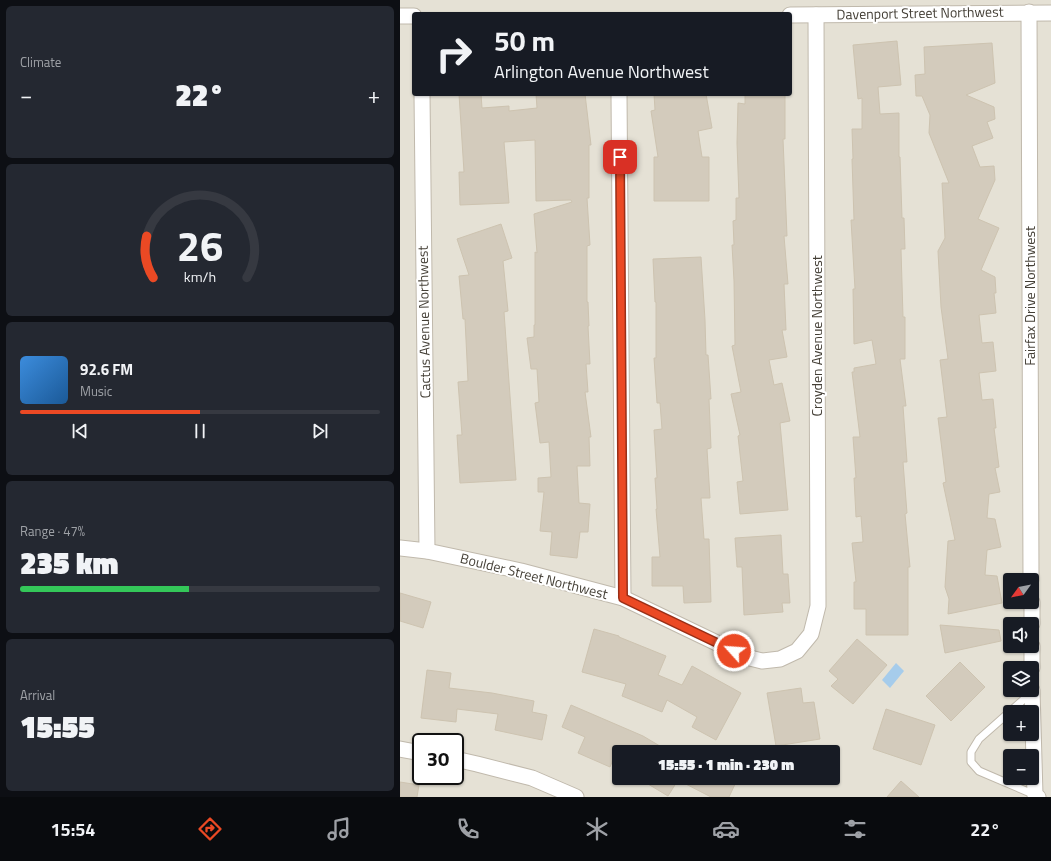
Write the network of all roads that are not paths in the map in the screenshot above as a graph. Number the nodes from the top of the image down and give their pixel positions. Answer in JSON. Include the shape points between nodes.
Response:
{"nodes":[{"id":1,"x":1029,"y":12,"type":"junction"},
{"id":2,"x":1051,"y":13,"type":"edge"},
{"id":3,"x":816,"y":14,"type":"junction"},
{"id":4,"x":792,"y":15,"type":"edge"},
{"id":5,"x":400,"y":16,"type":"edge"},
{"id":6,"x":412,"y":16,"type":"edge"},
{"id":7,"x":422,"y":96,"type":"edge"},
{"id":8,"x":619,"y":96,"type":"edge"},
{"id":9,"x":400,"y":548,"type":"edge"},
{"id":10,"x":427,"y":551,"type":"junction"},
{"id":11,"x":1031,"y":573,"type":"edge"},
{"id":12,"x":623,"y":598,"type":"junction"},
{"id":13,"x":797,"y":651,"type":"joint"},
{"id":14,"x":1025,"y":697,"type":"edge"},
{"id":15,"x":1032,"y":697,"type":"edge"},
{"id":16,"x":400,"y":749,"type":"edge"},
{"id":17,"x":412,"y":751,"type":"edge"},
{"id":18,"x":464,"y":761,"type":"edge"},
{"id":19,"x":1036,"y":796,"type":"edge"},
{"id":20,"x":576,"y":797,"type":"edge"}],
"edges":[{"from":1,"to":2,"type":"street","name":"Davenport Street Northwest"},
{"from":1,"to":3,"type":"street","name":"Davenport Street Northwest"},
{"from":1,"to":11,"type":"street","name":"Fairfax Drive Northwest"},
{"from":3,"to":4,"type":"street","name":"Davenport Street Northwest"},
{"from":3,"to":13,"type":"street","name":"Croyden Avenue Northwest","via":[[818,606],[812,634]]},
{"from":5,"to":6,"type":"street"},
{"from":7,"to":10,"type":"street","name":"Cactus Avenue Northwest"},
{"from":8,"to":12,"type":"street"},
{"from":9,"to":10,"type":"street","name":"Boulder Street Northwest"},
{"from":10,"to":12,"type":"street","name":"Boulder Street Northwest","via":[[521,571]]},
{"from":12,"to":13,"type":"street","name":"Boulder Street Northwest","via":[[746,657],[762,662],[780,659]]},
{"from":14,"to":19,"type":"lane","via":[[979,739],[971,752],[971,762],[979,771]]},
{"from":15,"to":19,"type":"street"},
{"from":16,"to":17,"type":"street"},
{"from":18,"to":20,"type":"street","via":[[532,778]]}]}
